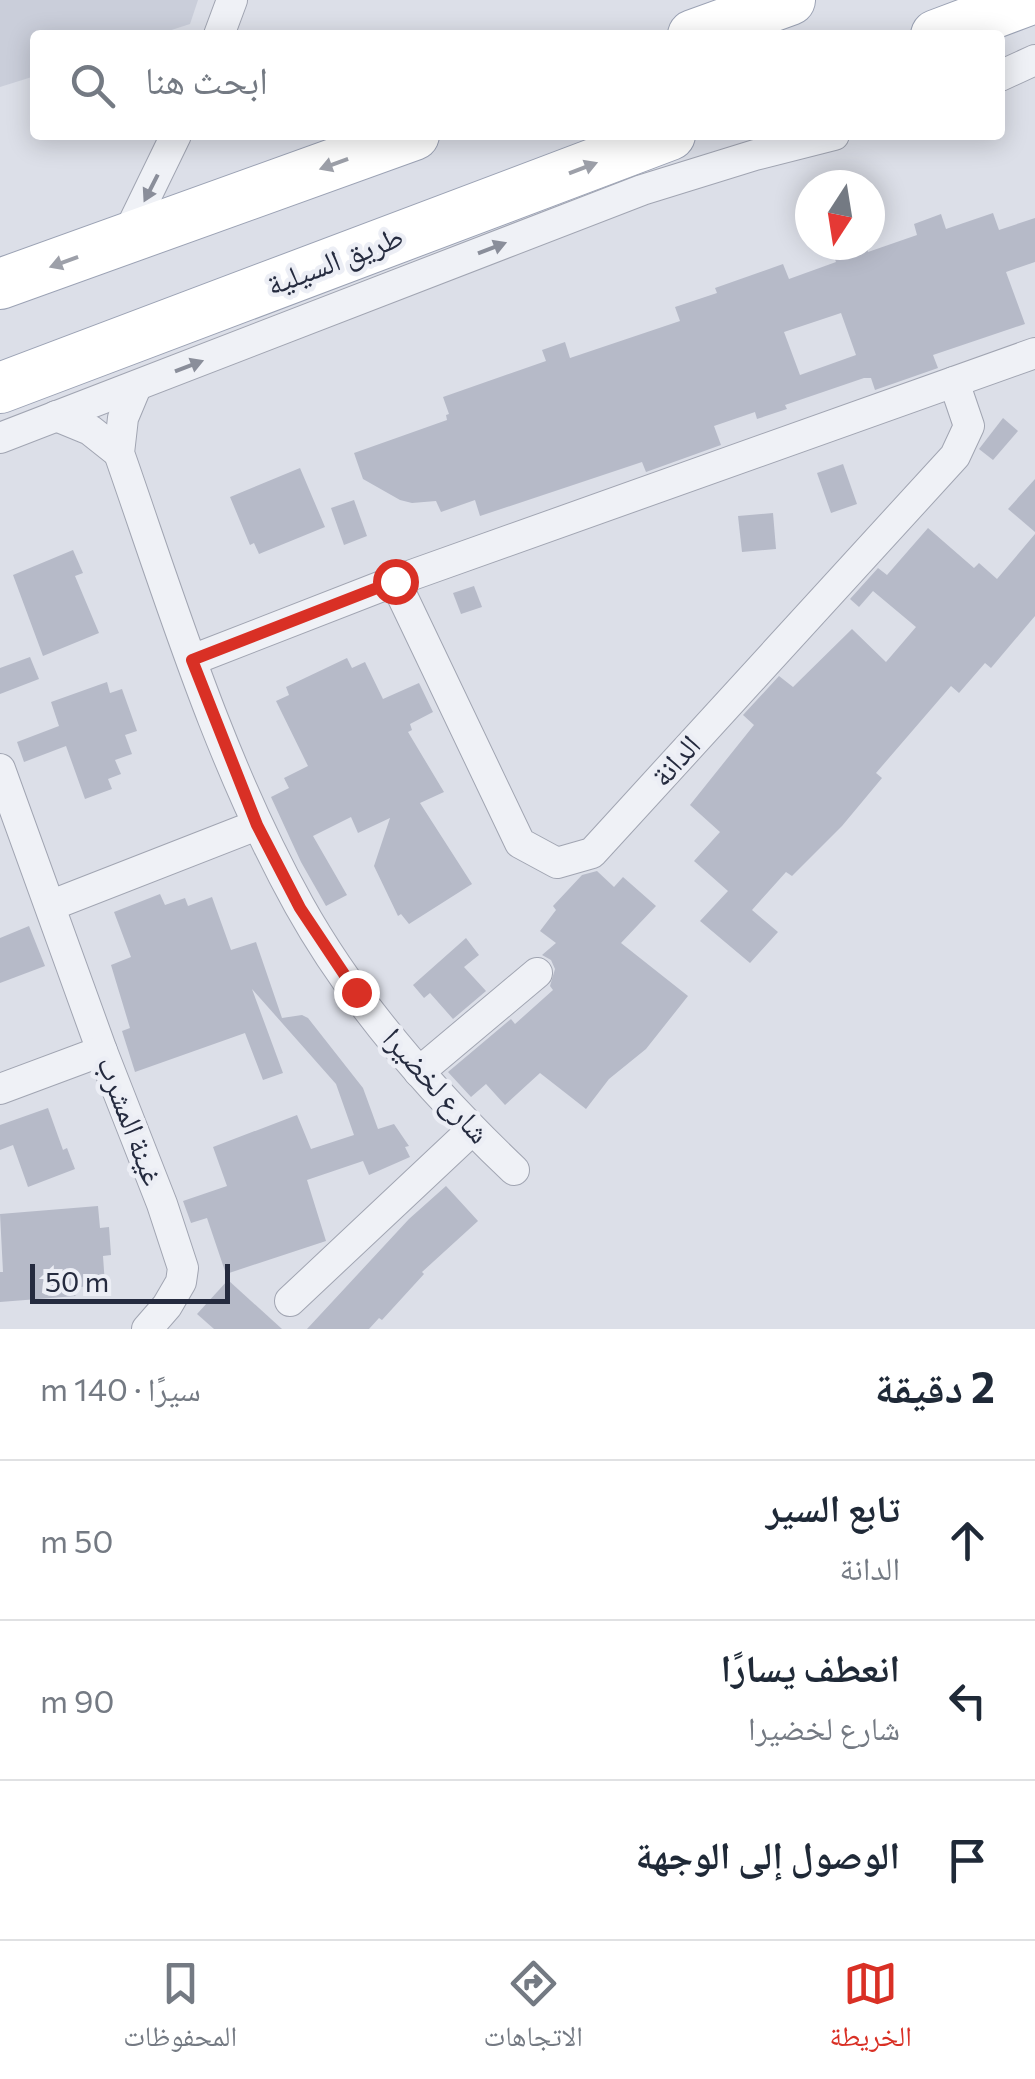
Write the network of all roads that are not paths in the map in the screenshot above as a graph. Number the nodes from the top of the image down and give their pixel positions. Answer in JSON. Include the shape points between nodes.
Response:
{"nodes":[{"id":1,"x":232,"y":0,"type":"edge"},
{"id":2,"x":790,"y":0,"type":"edge"},
{"id":3,"x":1029,"y":0,"type":"edge"},
{"id":4,"x":221,"y":30,"type":"edge"},
{"id":5,"x":707,"y":30,"type":"edge"},
{"id":6,"x":949,"y":30,"type":"edge"},
{"id":7,"x":1035,"y":60,"type":"edge"},
{"id":8,"x":1005,"y":74,"type":"edge"},
{"id":9,"x":174,"y":140,"type":"edge"},
{"id":10,"x":400,"y":140,"type":"edge"},
{"id":11,"x":657,"y":140,"type":"edge"},
{"id":12,"x":813,"y":140,"type":"edge"},
{"id":13,"x":125,"y":240,"type":"junction"},
{"id":14,"x":0,"y":284,"type":"edge"},
{"id":15,"x":1035,"y":353,"type":"edge"},
{"id":16,"x":954,"y":382,"type":"junction"},
{"id":17,"x":136,"y":386,"type":"junction"},
{"id":18,"x":0,"y":388,"type":"edge"},
{"id":19,"x":56,"y":416,"type":"junction"},
{"id":20,"x":0,"y":438,"type":"edge"},
{"id":21,"x":119,"y":452,"type":"junction"},
{"id":22,"x":395,"y":581,"type":"junction"},
{"id":23,"x":192,"y":660,"type":"junction"},
{"id":24,"x":0,"y":769,"type":"edge"},
{"id":25,"x":257,"y":825,"type":"junction"},
{"id":26,"x":52,"y":905,"type":"junction"},
{"id":27,"x":538,"y":973,"type":"dead end"},
{"id":28,"x":102,"y":1051,"type":"junction"},
{"id":29,"x":418,"y":1072,"type":"junction"},
{"id":30,"x":0,"y":1090,"type":"edge"},
{"id":31,"x":472,"y":1130,"type":"junction"},
{"id":32,"x":514,"y":1170,"type":"dead end"},
{"id":33,"x":290,"y":1302,"type":"dead end"},
{"id":34,"x":146,"y":1329,"type":"edge"}],
"edges":[{"from":1,"to":4,"type":"street"},
{"from":2,"to":5,"type":"main road"},
{"from":3,"to":6,"type":"main road"},
{"from":7,"to":8,"type":"street"},
{"from":9,"to":13,"type":"street","one_way":true},
{"from":10,"to":13,"type":"main road","one_way":true},
{"from":18,"to":11,"type":"main road","name":"طريق السيلية","one_way":true},
{"from":17,"to":12,"type":"street","one_way":true,"via":[[642,190]]},
{"from":13,"to":14,"type":"main road","one_way":true},
{"from":15,"to":16,"type":"street"},
{"from":16,"to":22,"type":"street"},
{"from":16,"to":22,"type":"street","name":"الدانة","via":[[969,426],[955,456],[592,853],[557,864],[520,842]]},
{"from":17,"to":19,"type":"street"},
{"from":17,"to":21,"type":"street"},
{"from":19,"to":20,"type":"street"},
{"from":19,"to":21,"type":"street"},
{"from":21,"to":23,"type":"street","name":"شارع لخضيرا"},
{"from":22,"to":23,"type":"street"},
{"from":23,"to":25,"type":"street","name":"شارع لخضيرا"},
{"from":24,"to":26,"type":"street","name":"غينة المشرب"},
{"from":25,"to":26,"type":"street"},
{"from":25,"to":29,"type":"street","name":"شارع لخضيرا","via":[[300,908]]},
{"from":26,"to":28,"type":"street","name":"غينة المشرب"},
{"from":27,"to":29,"type":"street"},
{"from":28,"to":30,"type":"street"},
{"from":28,"to":34,"type":"street","name":"غينة المشرب","via":[[183,1268],[168,1306]]},
{"from":29,"to":31,"type":"street","name":"شارع لخضيرا"},
{"from":31,"to":32,"type":"street","name":"شارع لخضيرا"},
{"from":31,"to":33,"type":"street"}]}
